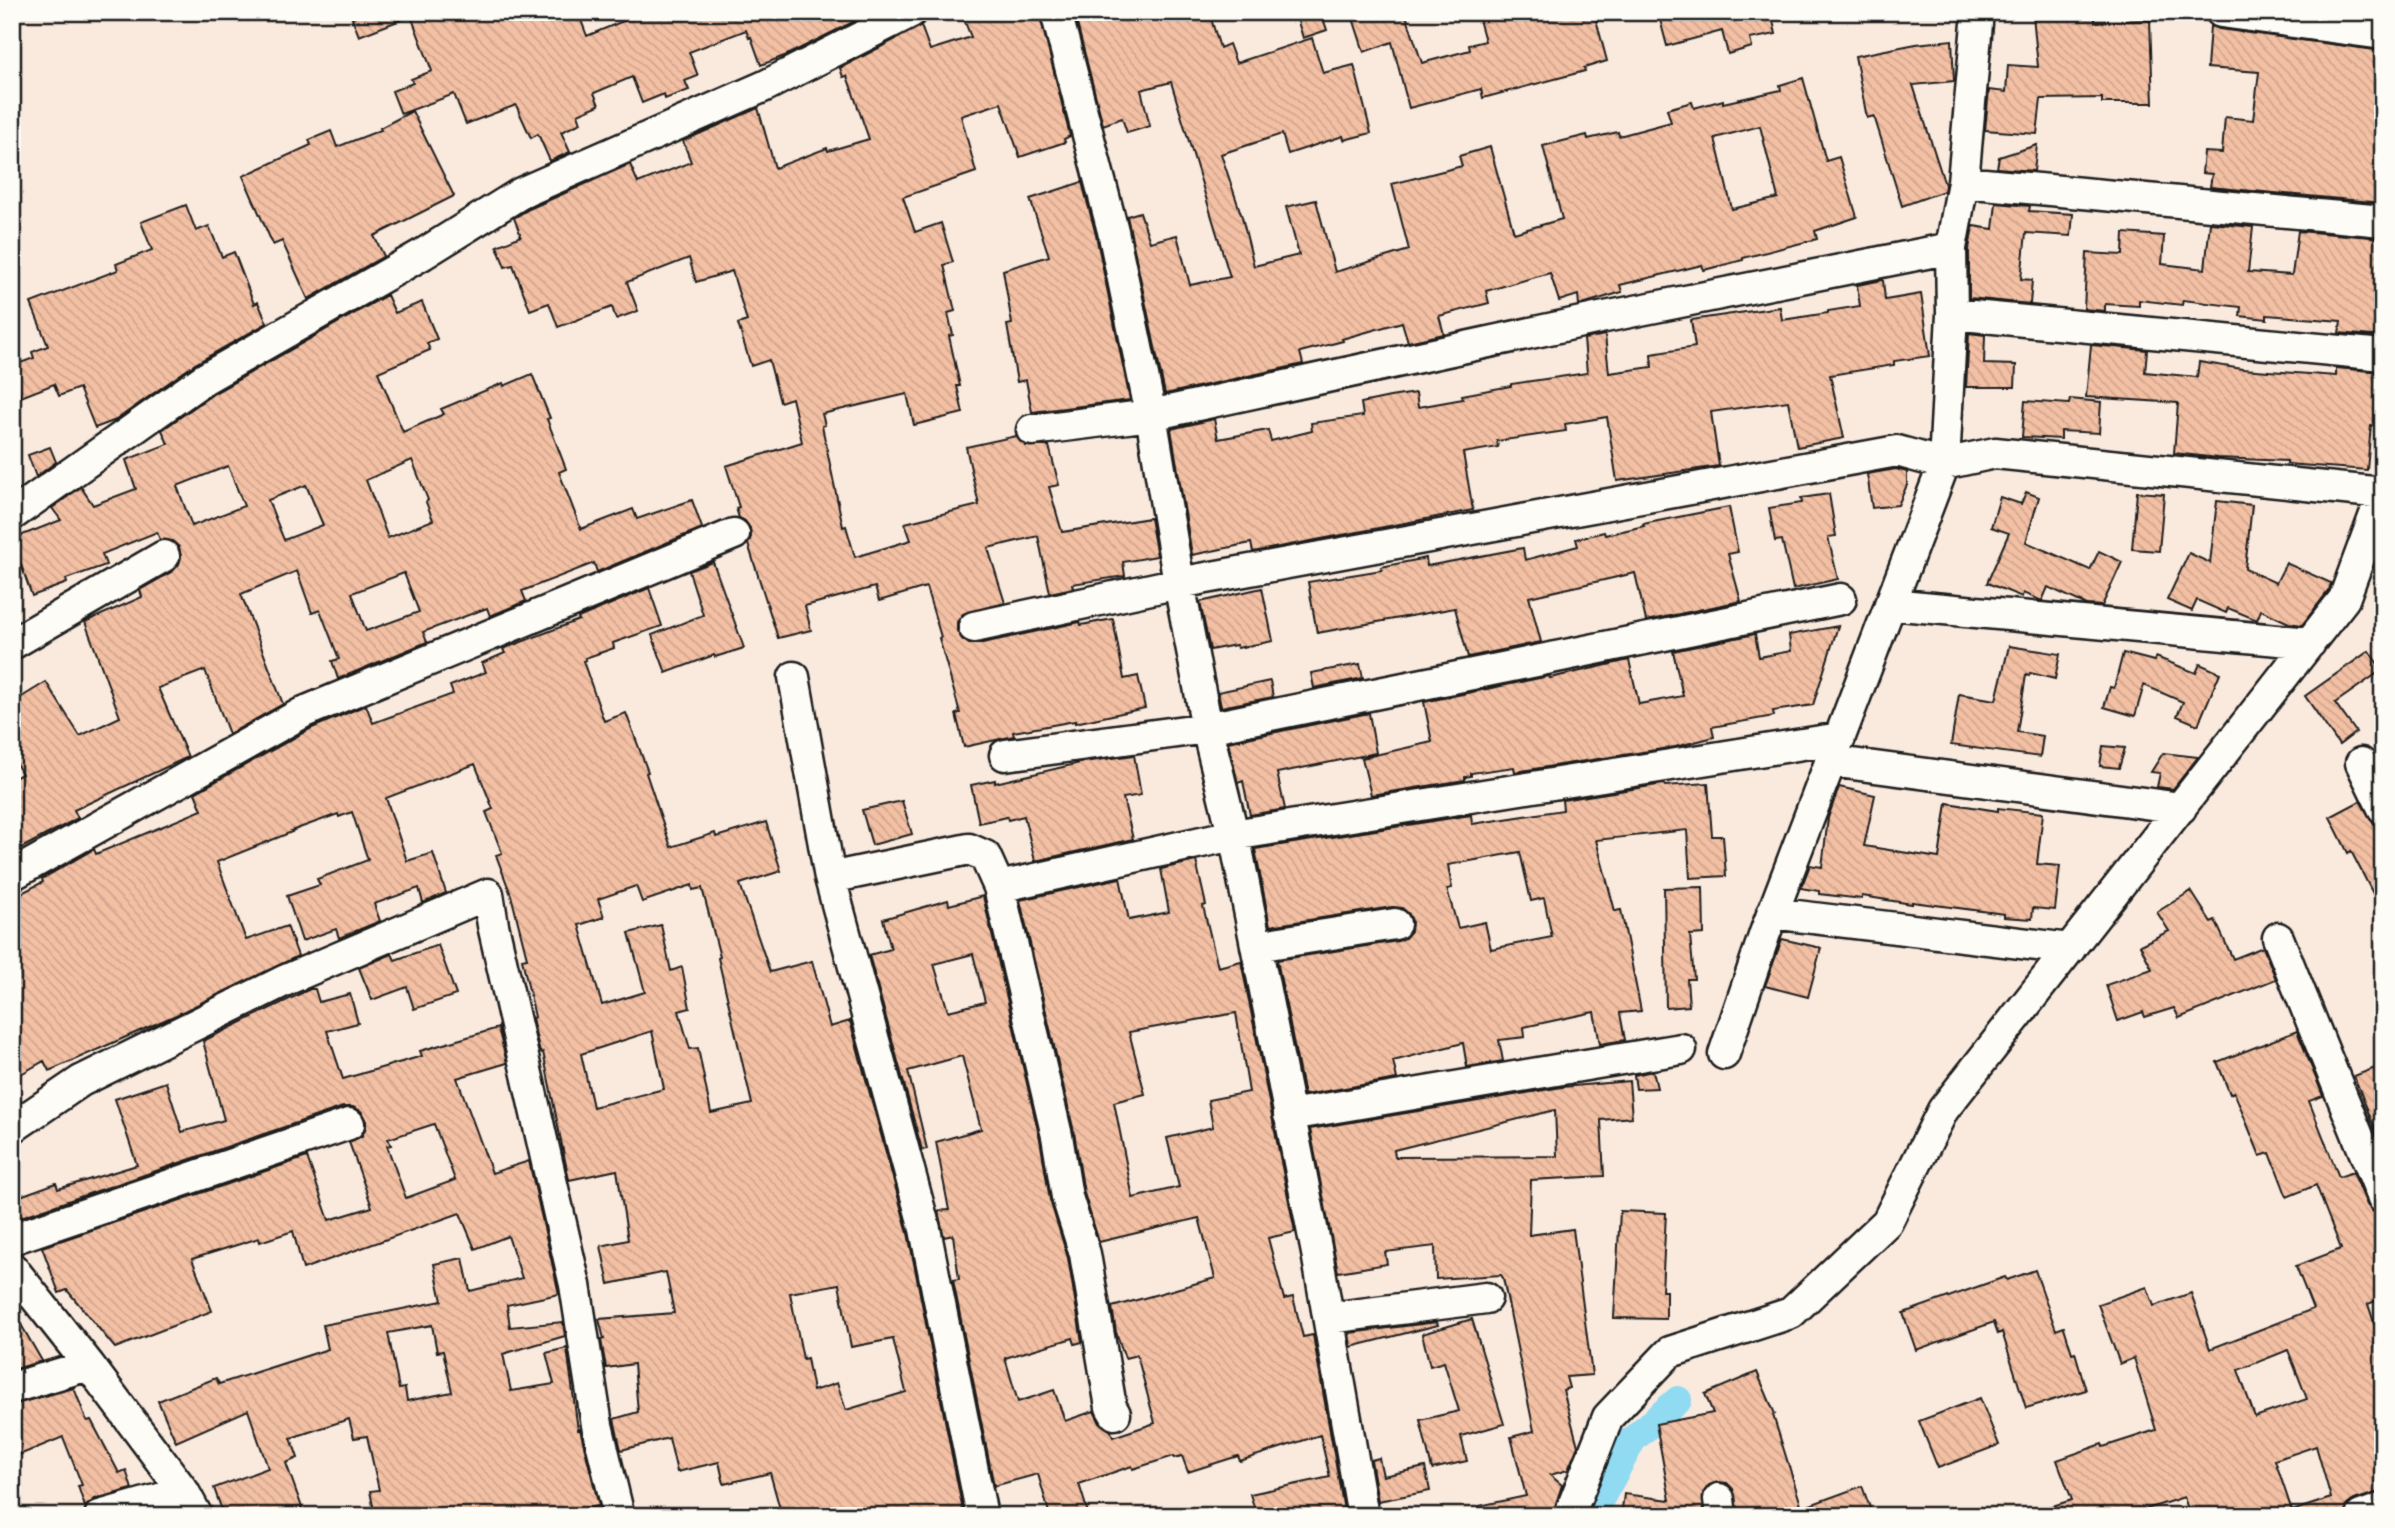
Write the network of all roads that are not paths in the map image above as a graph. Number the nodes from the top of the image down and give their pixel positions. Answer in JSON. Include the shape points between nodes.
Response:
{"nodes":[{"id":1,"x":911,"y":12,"type":"edge"},
{"id":2,"x":1056,"y":12,"type":"edge"},
{"id":3,"x":1979,"y":12,"type":"edge"},
{"id":4,"x":2221,"y":12,"type":"edge"},
{"id":5,"x":2383,"y":34,"type":"edge"},
{"id":6,"x":1963,"y":181,"type":"junction"},
{"id":7,"x":2383,"y":221,"type":"edge"},
{"id":8,"x":1951,"y":248,"type":"junction"},
{"id":9,"x":1952,"y":314,"type":"junction"},
{"id":10,"x":2383,"y":355,"type":"edge"},
{"id":11,"x":1151,"y":415,"type":"junction"},
{"id":12,"x":1032,"y":430,"type":"dead end"},
{"id":13,"x":1944,"y":464,"type":"junction"},
{"id":14,"x":12,"y":515,"type":"edge"},
{"id":15,"x":734,"y":534,"type":"dead end"},
{"id":16,"x":164,"y":556,"type":"dead end"},
{"id":17,"x":1179,"y":583,"type":"junction"},
{"id":18,"x":1841,"y":599,"type":"dead end"},
{"id":19,"x":1890,"y":604,"type":"junction"},
{"id":20,"x":974,"y":627,"type":"dead end"},
{"id":21,"x":2310,"y":643,"type":"junction"},
{"id":22,"x":12,"y":644,"type":"edge"},
{"id":23,"x":793,"y":677,"type":"dead end"},
{"id":24,"x":1207,"y":728,"type":"junction"},
{"id":25,"x":1835,"y":749,"type":"junction"},
{"id":26,"x":1005,"y":755,"type":"dead end"},
{"id":27,"x":2361,"y":763,"type":"dead end"},
{"id":28,"x":2180,"y":808,"type":"junction"},
{"id":29,"x":2383,"y":808,"type":"edge"},
{"id":30,"x":1233,"y":835,"type":"junction"},
{"id":31,"x":12,"y":875,"type":"edge"},
{"id":32,"x":830,"y":878,"type":"junction"},
{"id":33,"x":999,"y":887,"type":"junction"},
{"id":34,"x":1772,"y":914,"type":"junction"},
{"id":35,"x":1395,"y":924,"type":"dead end"},
{"id":36,"x":2278,"y":938,"type":"dead end"},
{"id":37,"x":1256,"y":946,"type":"junction"},
{"id":38,"x":2070,"y":949,"type":"junction"},
{"id":39,"x":1681,"y":1049,"type":"dead end"},
{"id":40,"x":1724,"y":1054,"type":"dead end"},
{"id":41,"x":1289,"y":1115,"type":"junction"},
{"id":42,"x":349,"y":1125,"type":"dead end"},
{"id":43,"x":12,"y":1128,"type":"edge"},
{"id":44,"x":2383,"y":1198,"type":"edge"},
{"id":45,"x":12,"y":1239,"type":"edge"},
{"id":46,"x":12,"y":1268,"type":"edge"},
{"id":47,"x":1486,"y":1298,"type":"dead end"},
{"id":48,"x":1329,"y":1318,"type":"junction"},
{"id":49,"x":89,"y":1365,"type":"junction"},
{"id":50,"x":12,"y":1388,"type":"edge"},
{"id":51,"x":1115,"y":1413,"type":"dead end"},
{"id":52,"x":191,"y":1504,"type":"edge"},
{"id":53,"x":2383,"y":1508,"type":"edge"},
{"id":54,"x":100,"y":1516,"type":"edge"},
{"id":55,"x":619,"y":1516,"type":"edge"},
{"id":56,"x":982,"y":1516,"type":"edge"},
{"id":57,"x":1363,"y":1516,"type":"edge"},
{"id":58,"x":1569,"y":1516,"type":"edge"},
{"id":59,"x":2361,"y":1516,"type":"edge"}],
"edges":[{"from":1,"to":14,"type":"street","via":[[765,86],[521,193],[204,379]]},
{"from":2,"to":11,"type":"street","via":[[1114,231]]},
{"from":3,"to":6,"type":"street"},
{"from":4,"to":5,"type":"street"},
{"from":6,"to":7,"type":"street"},
{"from":6,"to":8,"type":"street"},
{"from":8,"to":9,"type":"street"},
{"from":8,"to":11,"type":"street"},
{"from":9,"to":10,"type":"street"},
{"from":9,"to":13,"type":"street"},
{"from":11,"to":12,"type":"street"},
{"from":11,"to":17,"type":"street"},
{"from":13,"to":17,"type":"street","via":[[1897,451]]},
{"from":13,"to":19,"type":"street"},
{"from":13,"to":21,"type":"street","via":[[1995,453],[2383,493],[2344,599]]},
{"from":15,"to":31,"type":"street","via":[[304,712]]},
{"from":16,"to":22,"type":"street"},
{"from":17,"to":20,"type":"street"},
{"from":17,"to":24,"type":"street"},
{"from":18,"to":24,"type":"street"},
{"from":19,"to":21,"type":"street"},
{"from":19,"to":25,"type":"street"},
{"from":21,"to":28,"type":"street"},
{"from":23,"to":32,"type":"street"},
{"from":24,"to":26,"type":"street"},
{"from":24,"to":30,"type":"street"},
{"from":25,"to":28,"type":"street"},
{"from":25,"to":30,"type":"street"},
{"from":25,"to":34,"type":"street"},
{"from":27,"to":29,"type":"street"},
{"from":28,"to":38,"type":"street"},
{"from":30,"to":33,"type":"street"},
{"from":30,"to":37,"type":"street"},
{"from":32,"to":33,"type":"street","via":[[969,849],[985,856]]},
{"from":32,"to":56,"type":"street","via":[[925,1229]]},
{"from":33,"to":51,"type":"street","via":[[1067,1197],[1085,1254]]},
{"from":34,"to":38,"type":"street"},
{"from":34,"to":40,"type":"street"},
{"from":35,"to":37,"type":"street"},
{"from":36,"to":44,"type":"street"},
{"from":37,"to":41,"type":"street"},
{"from":38,"to":58,"type":"street","via":[[1943,1110],[1887,1222],[1791,1313],[1670,1352],[1608,1416]]},
{"from":39,"to":41,"type":"street"},
{"from":41,"to":48,"type":"street"},
{"from":42,"to":45,"type":"street"},
{"from":43,"to":55,"type":"street","via":[[81,1082],[286,980],[488,894],[575,1285],[597,1425]]},
{"from":46,"to":49,"type":"street"},
{"from":47,"to":48,"type":"street"},
{"from":48,"to":57,"type":"street"},
{"from":49,"to":50,"type":"street"},
{"from":49,"to":52,"type":"street"},
{"from":52,"to":54,"type":"street"},
{"from":53,"to":59,"type":"street"}]}
